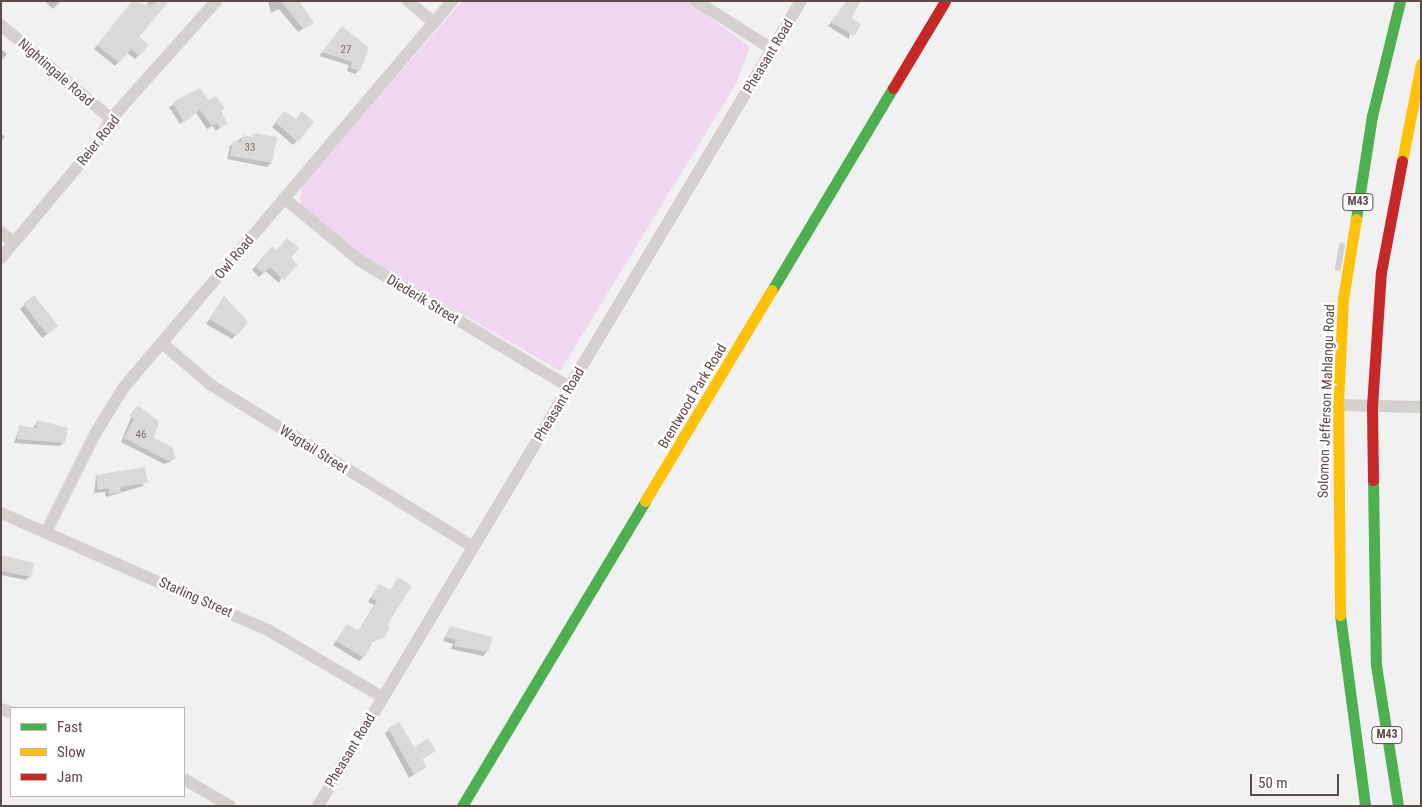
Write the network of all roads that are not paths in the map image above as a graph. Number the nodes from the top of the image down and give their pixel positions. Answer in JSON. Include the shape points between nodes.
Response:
{"nodes":[{"id":1,"x":216,"y":1,"type":"edge"},
{"id":2,"x":408,"y":1,"type":"edge"},
{"id":3,"x":452,"y":1,"type":"edge"},
{"id":4,"x":696,"y":1,"type":"edge"},
{"id":5,"x":801,"y":1,"type":"edge"},
{"id":6,"x":945,"y":1,"type":"edge"},
{"id":7,"x":1400,"y":1,"type":"edge"},
{"id":8,"x":434,"y":24,"type":"junction"},
{"id":9,"x":1,"y":25,"type":"edge"},
{"id":10,"x":772,"y":50,"type":"junction"},
{"id":11,"x":1421,"y":64,"type":"edge"},
{"id":12,"x":111,"y":120,"type":"junction"},
{"id":13,"x":284,"y":198,"type":"junction"},
{"id":14,"x":1,"y":232,"type":"edge"},
{"id":15,"x":13,"y":242,"type":"junction"},
{"id":16,"x":1,"y":258,"type":"edge"},
{"id":17,"x":162,"y":343,"type":"junction"},
{"id":18,"x":570,"y":388,"type":"junction"},
{"id":19,"x":1338,"y":405,"type":"junction"},
{"id":20,"x":1372,"y":406,"type":"junction"},
{"id":21,"x":1421,"y":407,"type":"edge"},
{"id":22,"x":1,"y":513,"type":"edge"},
{"id":23,"x":46,"y":532,"type":"junction"},
{"id":24,"x":472,"y":546,"type":"junction"},
{"id":25,"x":382,"y":697,"type":"junction"},
{"id":26,"x":185,"y":780,"type":"edge"},
{"id":27,"x":230,"y":806,"type":"edge"},
{"id":28,"x":318,"y":806,"type":"edge"},
{"id":29,"x":462,"y":806,"type":"edge"},
{"id":30,"x":1366,"y":806,"type":"edge"},
{"id":31,"x":1398,"y":806,"type":"edge"}],
"edges":[{"from":1,"to":12,"type":"street","name":"Reier Road"},
{"from":2,"to":8,"type":"street"},
{"from":3,"to":8,"type":"street","name":"Owl Road"},
{"from":4,"to":10,"type":"street"},
{"from":5,"to":10,"type":"street","name":"Pheasant Road"},
{"from":6,"to":29,"type":"main road","name":"Brentwood Park Road"},
{"from":7,"to":19,"type":"main road","name":"Solomon Jefferson Mahlangu Road","number":"M43","via":[[1372,116],[1360,187],[1343,299]]},
{"from":8,"to":13,"type":"street","name":"Owl Road"},
{"from":9,"to":12,"type":"street","name":"Nightingale Road"},
{"from":10,"to":18,"type":"street","name":"Pheasant Road"},
{"from":11,"to":20,"type":"main road","number":"M43","via":[[1381,272]]},
{"from":12,"to":15,"type":"street","name":"Reier Road","via":[[98,142]]},
{"from":13,"to":17,"type":"street","name":"Owl Road"},
{"from":13,"to":18,"type":"street","name":"Diederik Street","via":[[359,260]]},
{"from":14,"to":15,"type":"street"},
{"from":15,"to":16,"type":"street","name":"Reier Road"},
{"from":17,"to":23,"type":"street","name":"Owl Road","via":[[124,387],[95,434]]},
{"from":17,"to":24,"type":"street","name":"Wagtail Street","via":[[211,386]]},
{"from":18,"to":24,"type":"street","name":"Pheasant Road"},
{"from":19,"to":20,"type":"street"},
{"from":19,"to":30,"type":"main road","name":"Solomon Jefferson Mahlangu Road","number":"M43","via":[[1338,603]]},
{"from":20,"to":21,"type":"street"},
{"from":20,"to":31,"type":"main road","number":"M43","via":[[1376,665]]},
{"from":22,"to":23,"type":"street","name":"Starling Street"},
{"from":23,"to":25,"type":"street","name":"Starling Street","via":[[268,630]]},
{"from":24,"to":25,"type":"street","name":"Pheasant Road"},
{"from":25,"to":28,"type":"street","name":"Pheasant Road"},
{"from":26,"to":27,"type":"street"}]}
